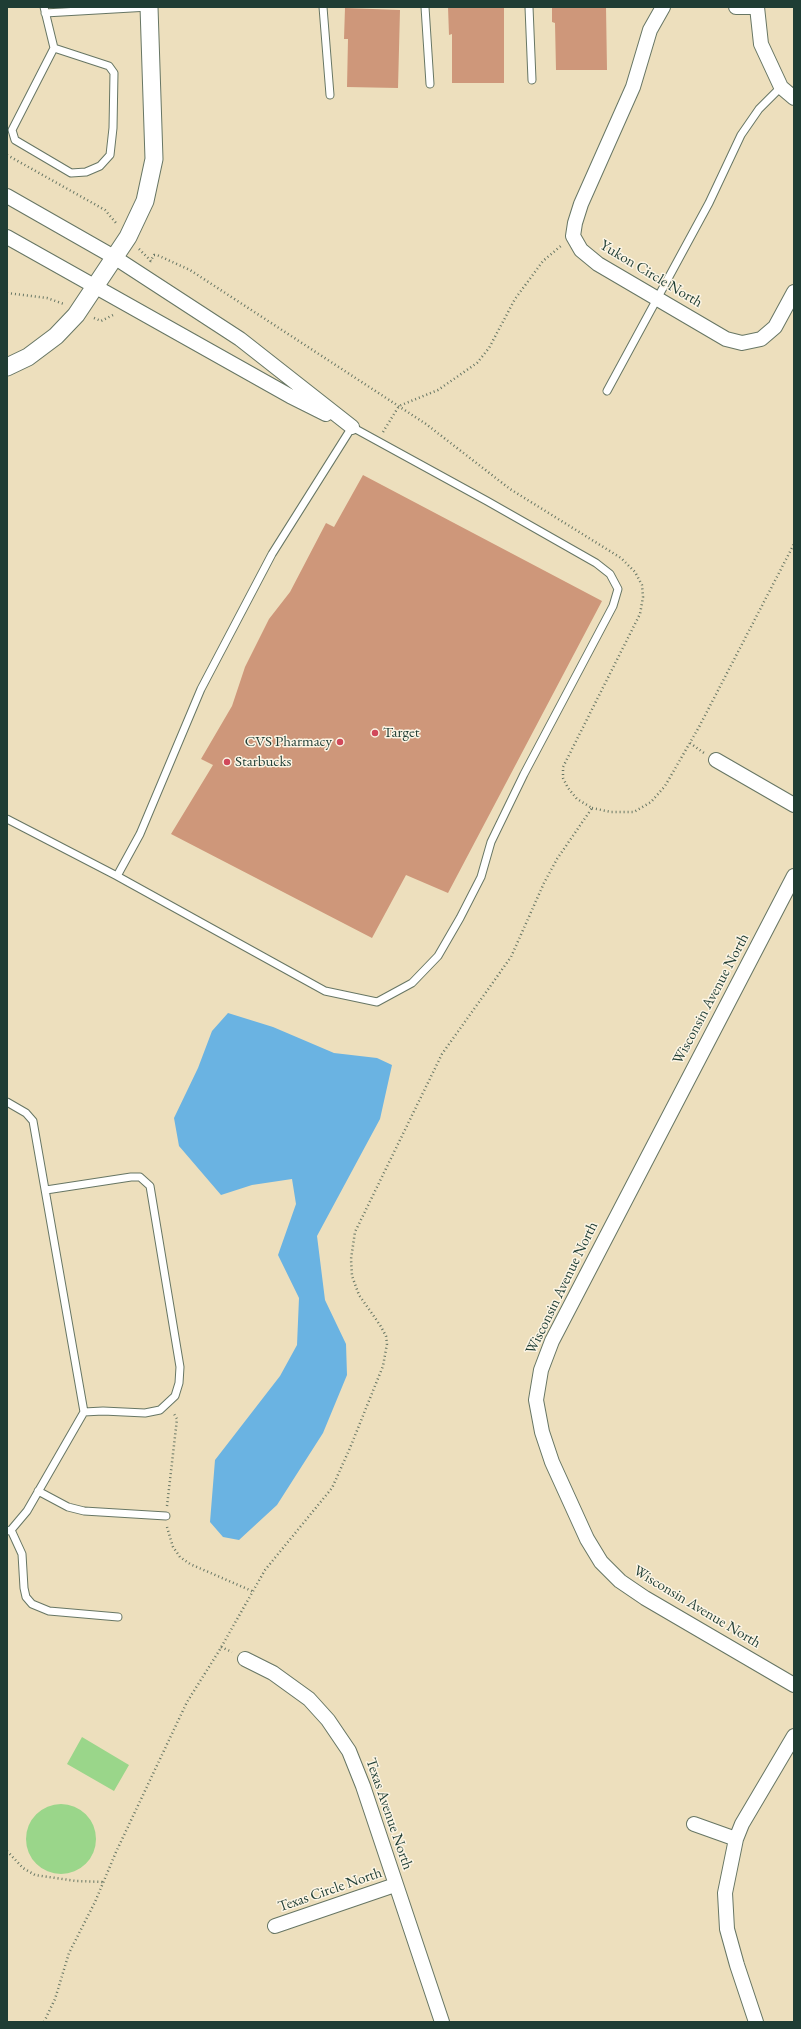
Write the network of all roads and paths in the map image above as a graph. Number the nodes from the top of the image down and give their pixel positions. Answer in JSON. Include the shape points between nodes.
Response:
{"nodes":[{"id":1,"x":149,"y":7,"type":"edge"},
{"id":2,"x":323,"y":7,"type":"edge"},
{"id":3,"x":425,"y":7,"type":"edge"},
{"id":4,"x":529,"y":7,"type":"edge"},
{"id":5,"x":663,"y":7,"type":"edge"},
{"id":6,"x":736,"y":7,"type":"edge"},
{"id":7,"x":750,"y":7,"type":"edge"},
{"id":8,"x":757,"y":7,"type":"edge"},
{"id":9,"x":44,"y":10,"type":"edge"},
{"id":10,"x":54,"y":48,"type":"junction"},
{"id":11,"x":532,"y":80,"type":"dead end"},
{"id":12,"x":430,"y":84,"type":"dead end"},
{"id":13,"x":781,"y":87,"type":"junction"},
{"id":14,"x":330,"y":95,"type":"dead end"},
{"id":15,"x":794,"y":98,"type":"edge"},
{"id":16,"x":7,"y":155,"type":"edge"},
{"id":17,"x":7,"y":196,"type":"edge"},
{"id":18,"x":105,"y":210,"type":"dead end"},
{"id":19,"x":573,"y":236,"type":"junction"},
{"id":20,"x":7,"y":237,"type":"edge"},
{"id":21,"x":114,"y":257,"type":"junction"},
{"id":22,"x":151,"y":262,"type":"dead end"},
{"id":23,"x":97,"y":286,"type":"junction"},
{"id":24,"x":794,"y":292,"type":"edge"},
{"id":25,"x":7,"y":293,"type":"edge"},
{"id":26,"x":48,"y":298,"type":"dead end"},
{"id":27,"x":658,"y":299,"type":"junction"},
{"id":28,"x":7,"y":367,"type":"edge"},
{"id":29,"x":606,"y":391,"type":"dead end"},
{"id":30,"x":399,"y":406,"type":"junction"},
{"id":31,"x":352,"y":426,"type":"junction"},
{"id":32,"x":378,"y":441,"type":"junction"},
{"id":33,"x":794,"y":544,"type":"edge"},
{"id":34,"x":716,"y":760,"type":"dead end"},
{"id":35,"x":794,"y":805,"type":"edge"},
{"id":36,"x":592,"y":808,"type":"junction"},
{"id":37,"x":7,"y":819,"type":"edge"},
{"id":38,"x":117,"y":876,"type":"junction"},
{"id":39,"x":794,"y":876,"type":"edge"},
{"id":40,"x":7,"y":1102,"type":"edge"},
{"id":41,"x":46,"y":1190,"type":"junction"},
{"id":42,"x":168,"y":1405,"type":"junction"},
{"id":43,"x":84,"y":1412,"type":"junction"},
{"id":44,"x":38,"y":1491,"type":"junction"},
{"id":45,"x":166,"y":1516,"type":"junction"},
{"id":46,"x":9,"y":1531,"type":"edge"},
{"id":47,"x":252,"y":1591,"type":"junction"},
{"id":48,"x":118,"y":1616,"type":"dead end"},
{"id":49,"x":245,"y":1659,"type":"dead end"},
{"id":50,"x":794,"y":1685,"type":"edge"},
{"id":51,"x":794,"y":1736,"type":"edge"},
{"id":52,"x":694,"y":1824,"type":"dead end"},
{"id":53,"x":736,"y":1838,"type":"junction"},
{"id":54,"x":7,"y":1851,"type":"edge"},
{"id":55,"x":104,"y":1882,"type":"junction"},
{"id":56,"x":395,"y":1885,"type":"junction"},
{"id":57,"x":275,"y":1926,"type":"dead end"},
{"id":58,"x":44,"y":2022,"type":"edge"},
{"id":59,"x":442,"y":2022,"type":"edge"},
{"id":60,"x":756,"y":2022,"type":"edge"}],
"edges":[{"from":1,"to":9,"type":"lane"},
{"from":1,"to":21,"type":"street","via":[[154,159],[146,202],[137,222]]},
{"from":2,"to":14,"type":"lane"},
{"from":3,"to":12,"type":"lane"},
{"from":4,"to":11,"type":"lane"},
{"from":5,"to":19,"type":"street","via":[[650,30],[633,86],[582,204]]},
{"from":6,"to":7,"type":"street"},
{"from":8,"to":13,"type":"street","via":[[761,44]]},
{"from":9,"to":10,"type":"lane"},
{"from":10,"to":10,"type":"lane","via":[[12,130],[14,140],[71,173],[86,172],[100,166],[110,155],[114,73],[109,66]]},
{"from":13,"to":15,"type":"street"},
{"from":13,"to":27,"type":"lane","via":[[759,109],[741,135],[709,203]]},
{"from":16,"to":18,"type":"path"},
{"from":17,"to":21,"type":"street"},
{"from":19,"to":27,"type":"street","name":"Yukon Circle North","via":[[581,250],[598,264]]},
{"from":19,"to":30,"type":"path","via":[[543,261],[529,279],[515,298],[489,348],[477,363],[438,390]]},
{"from":20,"to":23,"type":"street"},
{"from":21,"to":23,"type":"street"},
{"from":21,"to":31,"type":"street","via":[[240,339]]},
{"from":22,"to":30,"type":"path","via":[[154,255],[157,255],[190,270]]},
{"from":23,"to":28,"type":"street","via":[[76,315],[56,336],[28,357]]},
{"from":23,"to":31,"type":"street","via":[[290,396]]},
{"from":24,"to":27,"type":"street","name":"Yukon Circle North","via":[[775,327],[761,339],[742,343],[726,339]]},
{"from":25,"to":26,"type":"path"},
{"from":27,"to":29,"type":"lane"},
{"from":30,"to":32,"type":"path"},
{"from":30,"to":36,"type":"path","via":[[510,489],[621,558],[635,572],[642,585],[640,614],[563,767],[563,778],[568,788],[577,799]]},
{"from":31,"to":32,"type":"lane"},
{"from":31,"to":38,"type":"lane","via":[[272,554],[201,689],[140,834]]},
{"from":32,"to":38,"type":"lane","via":[[596,564],[610,574],[618,590],[613,606],[491,842],[481,877],[438,956],[412,983],[377,1002],[325,992]]},
{"from":33,"to":36,"type":"path","via":[[710,706],[665,786],[651,802],[634,812],[611,812]]},
{"from":34,"to":35,"type":"street"},
{"from":36,"to":47,"type":"path","via":[[557,858],[511,957],[442,1054],[355,1232],[351,1259],[352,1276],[359,1295],[386,1336],[383,1366],[332,1488],[282,1547]]},
{"from":37,"to":38,"type":"lane"},
{"from":39,"to":50,"type":"street","name":"Wisconsin Avenue North","via":[[552,1341],[541,1370],[536,1400],[542,1432],[552,1462],[587,1539],[601,1562],[620,1581],[645,1598]]},
{"from":40,"to":41,"type":"lane","via":[[26,1113],[33,1121]]},
{"from":41,"to":42,"type":"lane","via":[[131,1177],[140,1177],[150,1186],[180,1367],[175,1396]]},
{"from":41,"to":43,"type":"lane"},
{"from":42,"to":43,"type":"lane","via":[[145,1414]]},
{"from":42,"to":45,"type":"path","via":[[177,1419]]},
{"from":43,"to":44,"type":"lane"},
{"from":44,"to":45,"type":"lane","via":[[68,1507],[84,1511]]},
{"from":44,"to":46,"type":"lane","via":[[27,1511]]},
{"from":45,"to":47,"type":"path","via":[[171,1541],[180,1557],[190,1564]]},
{"from":46,"to":48,"type":"lane","via":[[22,1554],[24,1588],[26,1597],[32,1604],[49,1611]]},
{"from":47,"to":55,"type":"path","via":[[180,1716]]},
{"from":49,"to":56,"type":"street","name":"Texas Avenue North","via":[[273,1673],[309,1699],[328,1720],[349,1751]]},
{"from":51,"to":53,"type":"street","via":[[752,1805]]},
{"from":52,"to":53,"type":"street"},
{"from":53,"to":60,"type":"street","via":[[725,1893],[727,1928],[736,1965]]},
{"from":54,"to":55,"type":"path","via":[[23,1868],[35,1875]]},
{"from":55,"to":58,"type":"path","via":[[68,1953],[55,1999]]},
{"from":56,"to":57,"type":"street","name":"Texas Circle North"},
{"from":56,"to":59,"type":"street","name":"Texas Avenue North"}]}
